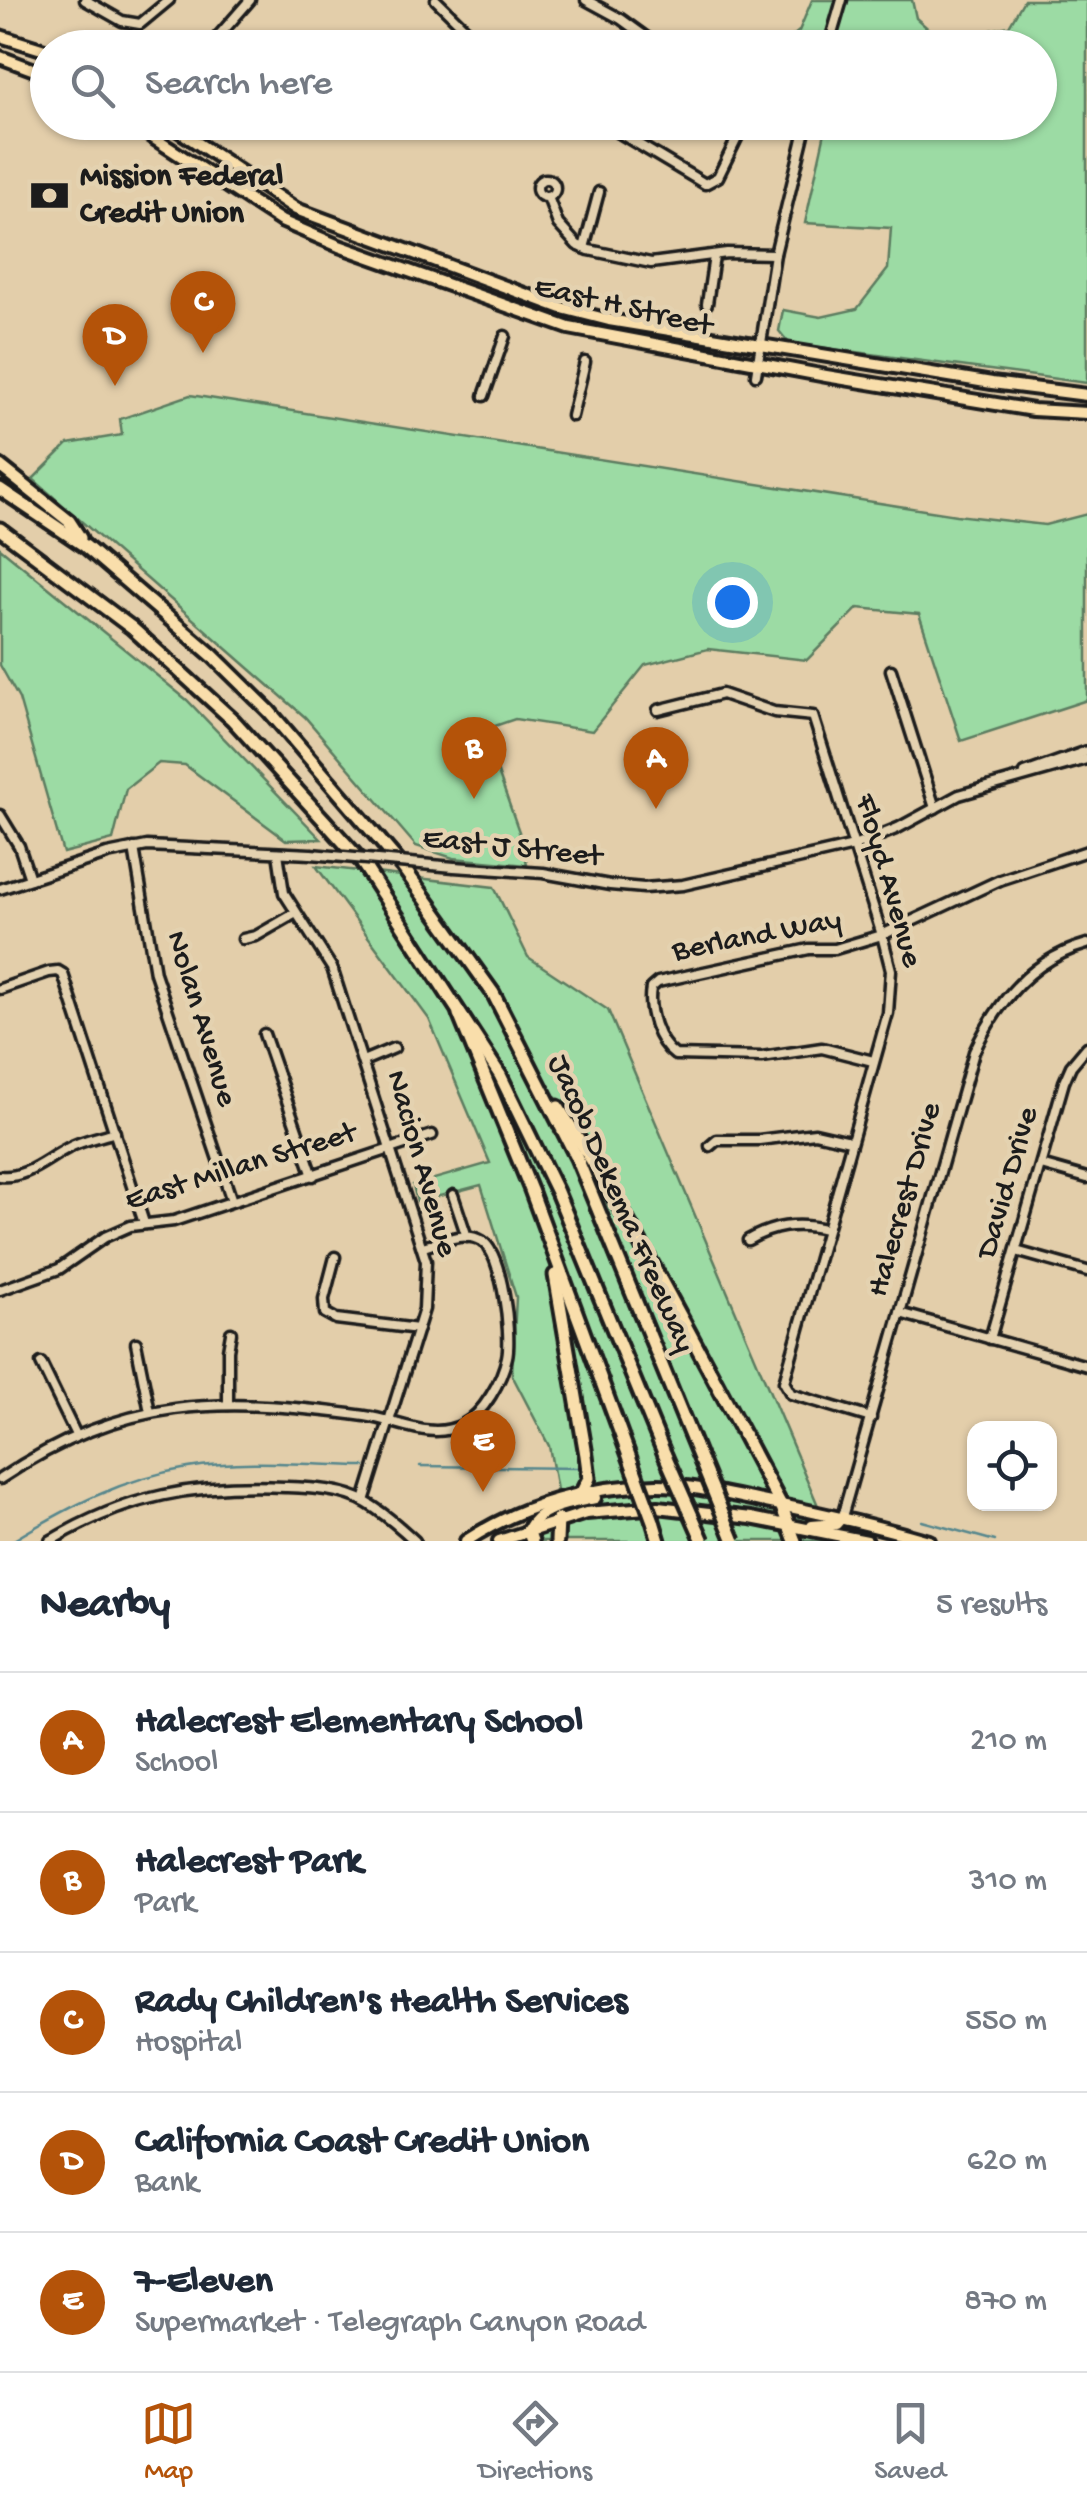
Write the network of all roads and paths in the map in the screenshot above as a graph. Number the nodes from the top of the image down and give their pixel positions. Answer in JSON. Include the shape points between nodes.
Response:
{"nodes":[{"id":1,"x":85,"y":0,"type":"edge"},
{"id":2,"x":169,"y":0,"type":"edge"},
{"id":3,"x":436,"y":0,"type":"edge"},
{"id":4,"x":586,"y":0,"type":"edge"},
{"id":5,"x":842,"y":0,"type":"edge"},
{"id":6,"x":246,"y":1,"type":"edge"},
{"id":7,"x":223,"y":30,"type":"edge"},
{"id":8,"x":467,"y":30,"type":"edge"},
{"id":9,"x":637,"y":30,"type":"edge"},
{"id":10,"x":833,"y":30,"type":"edge"},
{"id":11,"x":0,"y":36,"type":"edge"},
{"id":12,"x":30,"y":46,"type":"edge"},
{"id":13,"x":0,"y":57,"type":"edge"},
{"id":14,"x":30,"y":68,"type":"edge"},
{"id":15,"x":155,"y":140,"type":"edge"},
{"id":16,"x":193,"y":140,"type":"edge"},
{"id":17,"x":631,"y":140,"type":"edge"},
{"id":18,"x":736,"y":140,"type":"edge"},
{"id":19,"x":803,"y":140,"type":"edge"},
{"id":20,"x":599,"y":192,"type":"dead end"},
{"id":21,"x":548,"y":196,"type":"dead end"},
{"id":22,"x":584,"y":248,"type":"junction"},
{"id":23,"x":714,"y":256,"type":"junction"},
{"id":24,"x":774,"y":259,"type":"junction"},
{"id":25,"x":706,"y":304,"type":"dead end"},
{"id":26,"x":506,"y":336,"type":"dead end"},
{"id":27,"x":761,"y":344,"type":"junction"},
{"id":28,"x":584,"y":362,"type":"dead end"},
{"id":29,"x":757,"y":369,"type":"junction"},
{"id":30,"x":484,"y":396,"type":"dead end"},
{"id":31,"x":1087,"y":396,"type":"edge"},
{"id":32,"x":1087,"y":414,"type":"edge"},
{"id":33,"x":572,"y":416,"type":"dead end"},
{"id":34,"x":0,"y":466,"type":"edge"},
{"id":35,"x":0,"y":489,"type":"edge"},
{"id":36,"x":0,"y":528,"type":"edge"},
{"id":37,"x":84,"y":546,"type":"junction"},
{"id":38,"x":891,"y":670,"type":"dead end"},
{"id":39,"x":658,"y":710,"type":"dead end"},
{"id":40,"x":1087,"y":752,"type":"edge"},
{"id":41,"x":1087,"y":759,"type":"edge"},
{"id":42,"x":1008,"y":780,"type":"junction"},
{"id":43,"x":935,"y":808,"type":"junction"},
{"id":44,"x":0,"y":815,"type":"edge"},
{"id":45,"x":854,"y":846,"type":"junction"},
{"id":46,"x":134,"y":848,"type":"junction"},
{"id":47,"x":1087,"y":851,"type":"edge"},
{"id":48,"x":278,"y":854,"type":"junction"},
{"id":49,"x":30,"y":879,"type":"junction"},
{"id":50,"x":0,"y":889,"type":"edge"},
{"id":51,"x":296,"y":913,"type":"junction"},
{"id":52,"x":882,"y":935,"type":"junction"},
{"id":53,"x":243,"y":939,"type":"dead end"},
{"id":54,"x":1087,"y":944,"type":"edge"},
{"id":55,"x":0,"y":989,"type":"edge"},
{"id":56,"x":456,"y":1003,"type":"junction"},
{"id":57,"x":264,"y":1034,"type":"dead end"},
{"id":58,"x":1087,"y":1047,"type":"edge"},
{"id":59,"x":394,"y":1048,"type":"dead end"},
{"id":60,"x":525,"y":1057,"type":"junction"},
{"id":61,"x":873,"y":1060,"type":"junction"},
{"id":62,"x":363,"y":1061,"type":"junction"},
{"id":63,"x":115,"y":1132,"type":"junction"},
{"id":64,"x":432,"y":1135,"type":"dead end"},
{"id":65,"x":850,"y":1141,"type":"junction"},
{"id":66,"x":710,"y":1146,"type":"dead end"},
{"id":67,"x":392,"y":1149,"type":"junction"},
{"id":68,"x":1040,"y":1166,"type":"junction"},
{"id":69,"x":0,"y":1176,"type":"edge"},
{"id":70,"x":313,"y":1176,"type":"junction"},
{"id":71,"x":1087,"y":1178,"type":"edge"},
{"id":72,"x":452,"y":1194,"type":"dead end"},
{"id":73,"x":232,"y":1201,"type":"junction"},
{"id":74,"x":144,"y":1223,"type":"junction"},
{"id":75,"x":825,"y":1229,"type":"junction"},
{"id":76,"x":467,"y":1237,"type":"junction"},
{"id":77,"x":748,"y":1240,"type":"dead end"},
{"id":78,"x":423,"y":1247,"type":"junction"},
{"id":79,"x":552,"y":1251,"type":"junction"},
{"id":80,"x":1016,"y":1251,"type":"junction"},
{"id":81,"x":335,"y":1257,"type":"dead end"},
{"id":82,"x":1087,"y":1271,"type":"edge"},
{"id":83,"x":0,"y":1290,"type":"edge"},
{"id":84,"x":900,"y":1313,"type":"junction"},
{"id":85,"x":418,"y":1329,"type":"junction"},
{"id":86,"x":231,"y":1334,"type":"dead end"},
{"id":87,"x":990,"y":1339,"type":"junction"},
{"id":88,"x":136,"y":1343,"type":"dead end"},
{"id":89,"x":41,"y":1363,"type":"dead end"},
{"id":90,"x":1087,"y":1366,"type":"edge"},
{"id":91,"x":228,"y":1405,"type":"junction"},
{"id":92,"x":150,"y":1412,"type":"junction"},
{"id":93,"x":870,"y":1418,"type":"junction"},
{"id":94,"x":389,"y":1420,"type":"junction"},
{"id":95,"x":76,"y":1435,"type":"junction"},
{"id":96,"x":0,"y":1479,"type":"edge"},
{"id":97,"x":608,"y":1490,"type":"junction"},
{"id":98,"x":580,"y":1494,"type":"junction"},
{"id":99,"x":364,"y":1501,"type":"junction"},
{"id":100,"x":781,"y":1505,"type":"junction"},
{"id":101,"x":842,"y":1517,"type":"junction"},
{"id":102,"x":558,"y":1519,"type":"junction"},
{"id":103,"x":794,"y":1527,"type":"junction"},
{"id":104,"x":69,"y":1530,"type":"junction"},
{"id":105,"x":530,"y":1536,"type":"edge"},
{"id":106,"x":50,"y":1541,"type":"edge"},
{"id":107,"x":72,"y":1541,"type":"edge"},
{"id":108,"x":415,"y":1541,"type":"edge"},
{"id":109,"x":466,"y":1541,"type":"edge"},
{"id":110,"x":499,"y":1541,"type":"edge"},
{"id":111,"x":558,"y":1541,"type":"edge"},
{"id":112,"x":660,"y":1541,"type":"edge"},
{"id":113,"x":703,"y":1541,"type":"edge"},
{"id":114,"x":734,"y":1541,"type":"edge"},
{"id":115,"x":796,"y":1541,"type":"edge"},
{"id":116,"x":868,"y":1541,"type":"edge"},
{"id":117,"x":929,"y":1541,"type":"edge"}],
"edges":[{"from":1,"to":2,"type":"street","via":[[140,24]]},
{"from":3,"to":8,"type":"street"},
{"from":4,"to":9,"type":"street"},
{"from":5,"to":10,"type":"street"},
{"from":6,"to":7,"type":"street"},
{"from":11,"to":12,"type":"main road"},
{"from":13,"to":14,"type":"main road"},
{"from":15,"to":29,"type":"main road","name":"East H Street","via":[[320,239],[570,328]]},
{"from":16,"to":27,"type":"main road","name":"East H Street","via":[[296,209],[562,308]]},
{"from":17,"to":18,"type":"street","via":[[705,184],[718,178]]},
{"from":19,"to":24,"type":"street"},
{"from":20,"to":22,"type":"street"},
{"from":21,"to":22,"type":"street","via":[[558,224]]},
{"from":22,"to":23,"type":"street","via":[[651,264]]},
{"from":23,"to":24,"type":"street","via":[[737,252]]},
{"from":23,"to":25,"type":"street"},
{"from":24,"to":27,"type":"street"},
{"from":26,"to":30,"type":"street"},
{"from":27,"to":29,"type":"street"},
{"from":27,"to":31,"type":"main road","name":"East H Street"},
{"from":28,"to":33,"type":"street"},
{"from":29,"to":32,"type":"main road","name":"East H Street"},
{"from":34,"to":37,"type":"highway","via":[[69,521]]},
{"from":35,"to":37,"type":"highway","name":"Jacob Dekema Freeway"},
{"from":36,"to":56,"type":"highway","name":"Jacob Dekema Freeway","via":[[132,628],[233,720],[361,860]]},
{"from":37,"to":60,"type":"highway","name":"Jacob Dekema Freeway","via":[[212,656],[343,795],[493,994]]},
{"from":38,"to":43,"type":"street"},
{"from":39,"to":45,"type":"street","name":"Floyd Avenue","via":[[722,694],[774,712],[814,716]]},
{"from":40,"to":42,"type":"street","name":"East J Street"},
{"from":41,"to":42,"type":"street","name":"East J Street"},
{"from":42,"to":43,"type":"street","name":"East J Street"},
{"from":43,"to":45,"type":"street","name":"East J Street"},
{"from":44,"to":49,"type":"street"},
{"from":45,"to":48,"type":"street","name":"East J Street","bridge":true,"via":[[672,887]]},
{"from":45,"to":52,"type":"street","name":"Floyd Avenue"},
{"from":46,"to":48,"type":"street","name":"East J Street"},
{"from":46,"to":49,"type":"street","name":"East J Street"},
{"from":46,"to":73,"type":"street","name":"Nolan Avenue","via":[[155,973]]},
{"from":47,"to":52,"type":"street","name":"Berland Way","via":[[1000,880]]},
{"from":48,"to":51,"type":"street","name":"Nacion Avenue","via":[[281,885]]},
{"from":49,"to":50,"type":"street","name":"East J Street"},
{"from":51,"to":53,"type":"street"},
{"from":51,"to":62,"type":"street","name":"Nacion Avenue","via":[[332,968]]},
{"from":52,"to":61,"type":"street","name":"Floyd Avenue","via":[[892,992]]},
{"from":52,"to":61,"type":"street","name":"Berland Way","via":[[658,982],[649,998],[661,1043],[675,1056],[822,1048]]},
{"from":54,"to":84,"type":"street","name":"Halecrest Drive","via":[[1026,975],[990,1018],[974,1052]]},
{"from":55,"to":63,"type":"street","via":[[63,974]]},
{"from":56,"to":79,"type":"highway"},
{"from":56,"to":113,"type":"highway","name":"Jacob Dekema Freeway","bridge":true,"via":[[557,1192]]},
{"from":57,"to":70,"type":"street"},
{"from":58,"to":68,"type":"street","name":"David Drive","via":[[1064,1082]]},
{"from":59,"to":62,"type":"street"},
{"from":60,"to":100,"type":"highway","via":[[596,1166]]},
{"from":60,"to":114,"type":"highway","name":"Jacob Dekema Freeway","bridge":true,"via":[[577,1158]]},
{"from":61,"to":65,"type":"street","name":"Floyd Avenue"},
{"from":62,"to":67,"type":"street","name":"Nacion Avenue"},
{"from":63,"to":69,"type":"street","via":[[68,1147],[12,1177]]},
{"from":63,"to":74,"type":"street"},
{"from":64,"to":67,"type":"street","name":"East Millan Street"},
{"from":65,"to":66,"type":"street","via":[[815,1133]]},
{"from":65,"to":75,"type":"street","name":"Floyd Avenue"},
{"from":67,"to":70,"type":"street","name":"East Millan Street"},
{"from":67,"to":78,"type":"street","name":"Nacion Avenue"},
{"from":68,"to":71,"type":"street"},
{"from":68,"to":80,"type":"street","name":"David Drive"},
{"from":70,"to":73,"type":"street","name":"East Millan Street"},
{"from":72,"to":76,"type":"street"},
{"from":73,"to":74,"type":"street","name":"East Millan Street","via":[[174,1221]]},
{"from":74,"to":83,"type":"street","name":"East Millan Street","via":[[105,1237],[59,1269]]},
{"from":75,"to":77,"type":"street","via":[[795,1224]]},
{"from":75,"to":93,"type":"street","name":"Floyd Avenue","via":[[785,1389]]},
{"from":76,"to":78,"type":"street"},
{"from":76,"to":94,"type":"street","via":[[482,1240],[494,1257],[508,1332],[504,1369],[476,1414],[457,1428],[429,1431]]},
{"from":78,"to":85,"type":"street","name":"Nacion Avenue","via":[[426,1292]]},
{"from":79,"to":98,"type":"highway","via":[[588,1466]]},
{"from":79,"to":112,"type":"highway","bridge":true},
{"from":80,"to":82,"type":"street"},
{"from":80,"to":87,"type":"street","name":"David Drive"},
{"from":81,"to":85,"type":"street","via":[[325,1313]]},
{"from":84,"to":87,"type":"street"},
{"from":84,"to":93,"type":"street","name":"Halecrest Drive"},
{"from":85,"to":94,"type":"street","name":"Nacion Avenue"},
{"from":86,"to":91,"type":"street"},
{"from":87,"to":90,"type":"street"},
{"from":88,"to":92,"type":"street"},
{"from":89,"to":95,"type":"street"},
{"from":91,"to":92,"type":"street"},
{"from":91,"to":94,"type":"street"},
{"from":92,"to":95,"type":"street"},
{"from":93,"to":101,"type":"street","name":"Halecrest Drive"},
{"from":94,"to":99,"type":"street","name":"Nacion Avenue"},
{"from":95,"to":96,"type":"street"},
{"from":97,"to":98,"type":"main road"},
{"from":97,"to":100,"type":"main road","via":[[658,1485]]},
{"from":97,"to":105,"type":"main road","via":[[544,1511],[534,1517]]},
{"from":98,"to":109,"type":"main road","via":[[530,1508]]},
{"from":99,"to":104,"type":"street","via":[[300,1487],[206,1486],[130,1503]]},
{"from":99,"to":108,"type":"street"},
{"from":100,"to":101,"type":"main road"},
{"from":100,"to":103,"type":"highway"},
{"from":101,"to":103,"type":"main road","via":[[836,1524]]},
{"from":101,"to":117,"type":"main road"},
{"from":102,"to":103,"type":"main road","via":[[658,1506]]},
{"from":102,"to":105,"type":"main road"},
{"from":102,"to":111,"type":"highway"},
{"from":103,"to":115,"type":"highway"},
{"from":103,"to":116,"type":"main road"},
{"from":104,"to":106,"type":"street"},
{"from":104,"to":107,"type":"street"},
{"from":105,"to":110,"type":"main road"}]}
